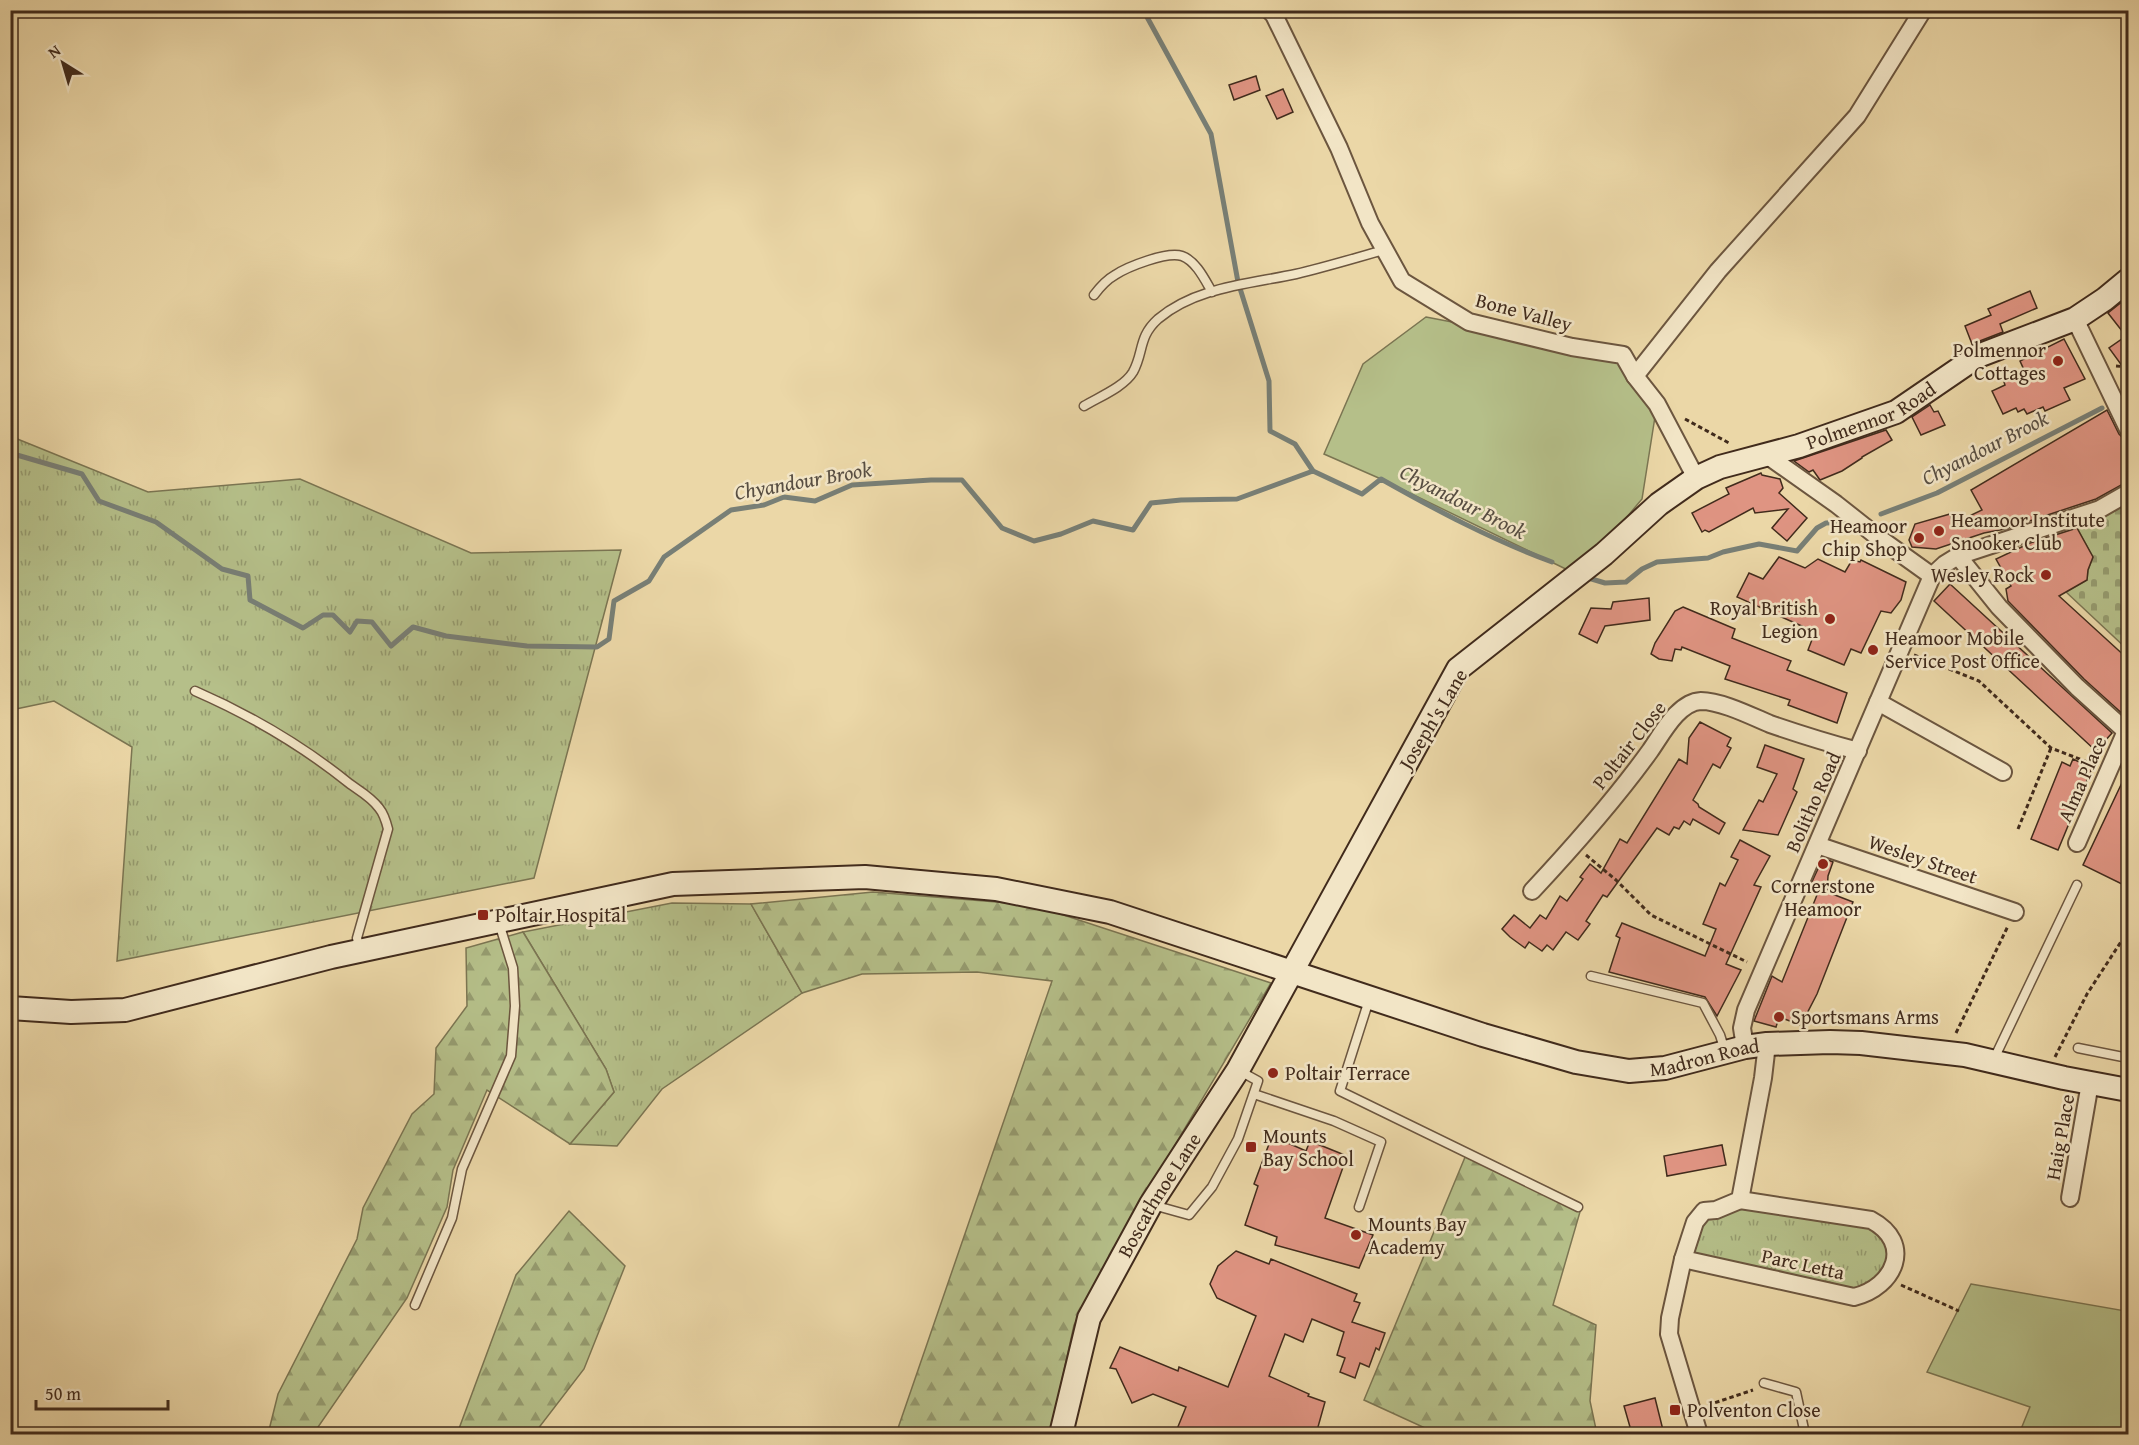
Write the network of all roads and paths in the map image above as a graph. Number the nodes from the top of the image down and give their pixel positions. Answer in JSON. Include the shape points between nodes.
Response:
{"nodes":[{"id":1,"x":1269,"y":10,"type":"edge"},
{"id":2,"x":1923,"y":10,"type":"edge"},
{"id":3,"x":1384,"y":250,"type":"junction"},
{"id":4,"x":2128,"y":280,"type":"edge"},
{"id":5,"x":1212,"y":292,"type":"junction"},
{"id":6,"x":1094,"y":295,"type":"dead end"},
{"id":7,"x":2075,"y":319,"type":"junction"},
{"id":8,"x":1635,"y":376,"type":"junction"},
{"id":9,"x":1657,"y":404,"type":"junction"},
{"id":10,"x":1084,"y":406,"type":"dead end"},
{"id":11,"x":2128,"y":429,"type":"edge"},
{"id":12,"x":1734,"y":445,"type":"dead end"},
{"id":13,"x":1768,"y":456,"type":"junction"},
{"id":14,"x":1696,"y":478,"type":"junction"},
{"id":15,"x":2128,"y":493,"type":"edge"},
{"id":16,"x":1958,"y":556,"type":"junction"},
{"id":17,"x":1932,"y":576,"type":"junction"},
{"id":18,"x":1900,"y":650,"type":"junction"},
{"id":19,"x":195,"y":691,"type":"dead end"},
{"id":20,"x":1878,"y":702,"type":"junction"},
{"id":21,"x":2127,"y":732,"type":"edge"},
{"id":22,"x":2051,"y":748,"type":"junction"},
{"id":23,"x":1858,"y":751,"type":"junction"},
{"id":24,"x":2108,"y":769,"type":"junction"},
{"id":25,"x":2003,"y":772,"type":"dead end"},
{"id":26,"x":2018,"y":830,"type":"dead end"},
{"id":27,"x":2077,"y":843,"type":"dead end"},
{"id":28,"x":1817,"y":844,"type":"junction"},
{"id":29,"x":1584,"y":854,"type":"dead end"},
{"id":30,"x":2077,"y":885,"type":"dead end"},
{"id":31,"x":1532,"y":891,"type":"dead end"},
{"id":32,"x":2124,"y":898,"type":"dead end"},
{"id":33,"x":2128,"y":911,"type":"edge"},
{"id":34,"x":2015,"y":912,"type":"joint"},
{"id":35,"x":499,"y":922,"type":"junction"},
{"id":36,"x":2128,"y":931,"type":"edge"},
{"id":37,"x":360,"y":951,"type":"junction"},
{"id":38,"x":1747,"y":962,"type":"dead end"},
{"id":39,"x":1291,"y":971,"type":"junction"},
{"id":40,"x":1591,"y":976,"type":"dead end"},
{"id":41,"x":1370,"y":998,"type":"junction"},
{"id":42,"x":10,"y":1008,"type":"edge"},
{"id":43,"x":1952,"y":1040,"type":"dead end"},
{"id":44,"x":1767,"y":1044,"type":"junction"},
{"id":45,"x":2078,"y":1048,"type":"dead end"},
{"id":46,"x":1735,"y":1050,"type":"junction"},
{"id":47,"x":2128,"y":1058,"type":"edge"},
{"id":48,"x":1993,"y":1061,"type":"junction"},
{"id":49,"x":1238,"y":1070,"type":"junction"},
{"id":50,"x":2046,"y":1074,"type":"junction"},
{"id":51,"x":2090,"y":1083,"type":"junction"},
{"id":52,"x":2128,"y":1090,"type":"edge"},
{"id":53,"x":1254,"y":1094,"type":"junction"},
{"id":54,"x":2070,"y":1198,"type":"dead end"},
{"id":55,"x":1740,"y":1200,"type":"junction"},
{"id":56,"x":1152,"y":1204,"type":"junction"},
{"id":57,"x":1359,"y":1207,"type":"dead end"},
{"id":58,"x":1578,"y":1207,"type":"dead end"},
{"id":59,"x":1683,"y":1259,"type":"junction"},
{"id":60,"x":1884,"y":1281,"type":"junction"},
{"id":61,"x":415,"y":1305,"type":"dead end"},
{"id":62,"x":1959,"y":1311,"type":"dead end"},
{"id":63,"x":1766,"y":1384,"type":"joint"},
{"id":64,"x":1692,"y":1411,"type":"junction"},
{"id":65,"x":1061,"y":1434,"type":"edge"},
{"id":66,"x":1699,"y":1434,"type":"edge"},
{"id":67,"x":1805,"y":1434,"type":"edge"}],
"edges":[{"from":1,"to":3,"type":"street","name":"Bone Valley","via":[[1340,148]]},
{"from":2,"to":8,"type":"street","via":[[1857,116],[1718,271]]},
{"from":3,"to":5,"type":"lane"},
{"from":3,"to":8,"type":"street","name":"Bone Valley","via":[[1402,282],[1469,322],[1623,355]]},
{"from":4,"to":7,"type":"main road","name":"Polmennor Road"},
{"from":5,"to":6,"type":"lane","via":[[1192,262],[1177,255],[1124,269]]},
{"from":5,"to":10,"type":"lane","via":[[1191,298],[1158,320],[1141,343],[1132,373]]},
{"from":7,"to":11,"type":"street"},
{"from":7,"to":13,"type":"main road","name":"Polmennor Road","via":[[1978,356],[1896,412]]},
{"from":8,"to":9,"type":"street","name":"Bone Valley"},
{"from":9,"to":12,"type":"path"},
{"from":9,"to":14,"type":"street","name":"Bone Valley"},
{"from":13,"to":14,"type":"main road","name":"Polmennor Road","via":[[1720,467]]},
{"from":13,"to":17,"type":"street"},
{"from":14,"to":39,"type":"main road","name":"Joseph's Lane","via":[[1458,669]]},
{"from":15,"to":16,"type":"street","via":[[2100,509]]},
{"from":16,"to":17,"type":"street"},
{"from":16,"to":21,"type":"street","via":[[2007,615]]},
{"from":17,"to":18,"type":"street","name":"Bolitho Road"},
{"from":18,"to":20,"type":"street","name":"Bolitho Road"},
{"from":18,"to":22,"type":"path","via":[[1979,681]]},
{"from":19,"to":37,"type":"lane","via":[[261,722],[331,768],[383,813],[388,829],[357,938]]},
{"from":20,"to":23,"type":"street","name":"Bolitho Road"},
{"from":20,"to":25,"type":"street"},
{"from":21,"to":24,"type":"street","name":"Alma Place"},
{"from":22,"to":24,"type":"path"},
{"from":22,"to":26,"type":"path"},
{"from":23,"to":28,"type":"street","name":"Bolitho Road"},
{"from":23,"to":31,"type":"street","name":"Poltair Close","via":[[1803,736],[1716,704],[1688,704],[1589,830]]},
{"from":24,"to":27,"type":"street","name":"Alma Place"},
{"from":28,"to":34,"type":"street","name":"Wesley Street"},
{"from":28,"to":46,"type":"street","name":"Bolitho Road","via":[[1746,1010]]},
{"from":29,"to":38,"type":"path","via":[[1651,915]]},
{"from":30,"to":48,"type":"lane"},
{"from":32,"to":33,"type":"path"},
{"from":34,"to":43,"type":"path"},
{"from":35,"to":37,"type":"main road","name":"Madron Road"},
{"from":35,"to":39,"type":"main road","name":"Madron Road","via":[[673,884],[865,877],[996,889],[1110,912]]},
{"from":35,"to":61,"type":"lane","via":[[513,968],[516,1006],[511,1056],[462,1169],[452,1218]]},
{"from":36,"to":50,"type":"path","via":[[2087,994]]},
{"from":37,"to":42,"type":"main road","name":"Madron Road","via":[[125,1010]]},
{"from":39,"to":41,"type":"main road","name":"Madron Road"},
{"from":39,"to":49,"type":"main road","name":"Boscathnoe Lane"},
{"from":40,"to":46,"type":"lane","via":[[1704,1004],[1720,1035]]},
{"from":41,"to":46,"type":"main road","name":"Madron Road","via":[[1576,1062],[1629,1071],[1665,1068]]},
{"from":41,"to":58,"type":"lane","via":[[1340,1091]]},
{"from":44,"to":46,"type":"main road","name":"Madron Road"},
{"from":44,"to":48,"type":"main road","name":"Madron Road","via":[[1861,1043]]},
{"from":44,"to":55,"type":"street"},
{"from":45,"to":47,"type":"lane"},
{"from":48,"to":50,"type":"main road","name":"Madron Road"},
{"from":49,"to":53,"type":"lane","via":[[1258,1081]]},
{"from":49,"to":56,"type":"main road","name":"Boscathnoe Lane"},
{"from":50,"to":51,"type":"main road","name":"Madron Road"},
{"from":51,"to":52,"type":"main road","name":"Madron Road"},
{"from":51,"to":54,"type":"street","name":"Haig Place"},
{"from":53,"to":56,"type":"lane","via":[[1238,1139],[1212,1187],[1189,1215]]},
{"from":53,"to":57,"type":"lane","via":[[1334,1121],[1381,1142]]},
{"from":55,"to":59,"type":"street","via":[[1704,1211],[1695,1222]]},
{"from":55,"to":60,"type":"street","via":[[1862,1217],[1881,1226],[1894,1242],[1896,1253]]},
{"from":56,"to":65,"type":"main road","name":"Boscathnoe Lane","via":[[1089,1318]]},
{"from":59,"to":60,"type":"street","name":"Parc Letta","via":[[1854,1297]]},
{"from":59,"to":64,"type":"street","via":[[1669,1335]]},
{"from":60,"to":62,"type":"path"},
{"from":63,"to":64,"type":"path"},
{"from":63,"to":67,"type":"lane","via":[[1796,1392]]},
{"from":64,"to":66,"type":"street"}]}
